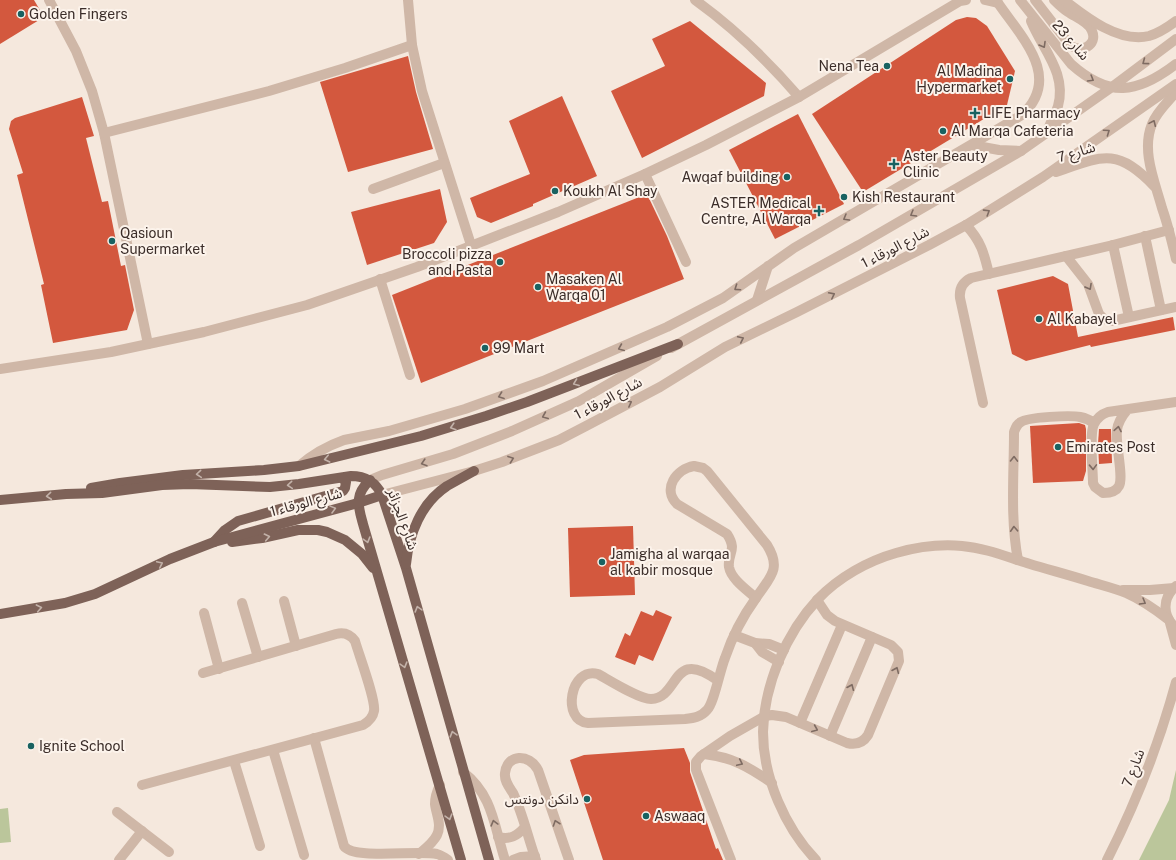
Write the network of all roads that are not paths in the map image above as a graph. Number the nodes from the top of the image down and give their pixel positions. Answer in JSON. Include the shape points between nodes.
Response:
{"nodes":[{"id":1,"x":49,"y":0,"type":"edge"},
{"id":2,"x":408,"y":0,"type":"edge"},
{"id":3,"x":695,"y":0,"type":"edge"},
{"id":4,"x":962,"y":0,"type":"edge"},
{"id":5,"x":985,"y":0,"type":"edge"},
{"id":6,"x":1020,"y":0,"type":"edge"},
{"id":7,"x":1035,"y":0,"type":"edge"},
{"id":8,"x":1054,"y":0,"type":"edge"},
{"id":9,"x":1064,"y":0,"type":"edge"},
{"id":10,"x":997,"y":1,"type":"edge"},
{"id":11,"x":1027,"y":10,"type":"junction"},
{"id":12,"x":1176,"y":21,"type":"edge"},
{"id":13,"x":1176,"y":39,"type":"edge"},
{"id":14,"x":412,"y":44,"type":"junction"},
{"id":15,"x":1176,"y":64,"type":"edge"},
{"id":16,"x":1176,"y":84,"type":"edge"},
{"id":17,"x":1112,"y":87,"type":"junction"},
{"id":18,"x":1176,"y":92,"type":"edge"},
{"id":19,"x":799,"y":97,"type":"junction"},
{"id":20,"x":1047,"y":132,"type":"junction"},
{"id":21,"x":104,"y":133,"type":"junction"},
{"id":22,"x":972,"y":144,"type":"junction"},
{"id":23,"x":1021,"y":151,"type":"junction"},
{"id":24,"x":444,"y":163,"type":"junction"},
{"id":25,"x":645,"y":174,"type":"junction"},
{"id":26,"x":1043,"y":177,"type":"junction"},
{"id":27,"x":1156,"y":188,"type":"junction"},
{"id":28,"x":373,"y":189,"type":"dead end"},
{"id":29,"x":966,"y":225,"type":"junction"},
{"id":30,"x":1169,"y":230,"type":"junction"},
{"id":31,"x":1145,"y":236,"type":"junction"},
{"id":32,"x":471,"y":245,"type":"junction"},
{"id":33,"x":1112,"y":245,"type":"junction"},
{"id":34,"x":1066,"y":256,"type":"junction"},
{"id":35,"x":1176,"y":259,"type":"edge"},
{"id":36,"x":686,"y":262,"type":"dead end"},
{"id":37,"x":768,"y":266,"type":"junction"},
{"id":38,"x":989,"y":274,"type":"junction"},
{"id":39,"x":380,"y":279,"type":"junction"},
{"id":40,"x":757,"y":300,"type":"junction"},
{"id":41,"x":1176,"y":307,"type":"edge"},
{"id":42,"x":1161,"y":310,"type":"junction"},
{"id":43,"x":1129,"y":317,"type":"junction"},
{"id":44,"x":148,"y":344,"type":"junction"},
{"id":45,"x":678,"y":344,"type":"junction"},
{"id":46,"x":0,"y":369,"type":"edge"},
{"id":47,"x":410,"y":375,"type":"dead end"},
{"id":48,"x":1176,"y":402,"type":"edge"},
{"id":49,"x":983,"y":403,"type":"dead end"},
{"id":50,"x":1127,"y":410,"type":"junction"},
{"id":51,"x":1094,"y":423,"type":"junction"},
{"id":52,"x":299,"y":466,"type":"junction"},
{"id":53,"x":474,"y":471,"type":"junction"},
{"id":54,"x":342,"y":478,"type":"junction"},
{"id":55,"x":370,"y":480,"type":"junction"},
{"id":56,"x":66,"y":494,"type":"junction"},
{"id":57,"x":382,"y":495,"type":"junction"},
{"id":58,"x":0,"y":500,"type":"edge"},
{"id":59,"x":358,"y":503,"type":"junction"},
{"id":60,"x":214,"y":542,"type":"junction"},
{"id":61,"x":1018,"y":560,"type":"junction"},
{"id":62,"x":406,"y":568,"type":"junction"},
{"id":63,"x":376,"y":571,"type":"junction"},
{"id":64,"x":1175,"y":586,"type":"edge"},
{"id":65,"x":1115,"y":589,"type":"junction"},
{"id":66,"x":756,"y":598,"type":"junction"},
{"id":67,"x":817,"y":600,"type":"junction"},
{"id":68,"x":284,"y":601,"type":"dead end"},
{"id":69,"x":242,"y":603,"type":"dead end"},
{"id":70,"x":204,"y":613,"type":"dead end"},
{"id":71,"x":0,"y":614,"type":"edge"},
{"id":72,"x":1172,"y":624,"type":"edge"},
{"id":73,"x":842,"y":625,"type":"junction"},
{"id":74,"x":734,"y":635,"type":"junction"},
{"id":75,"x":872,"y":637,"type":"junction"},
{"id":76,"x":755,"y":643,"type":"junction"},
{"id":77,"x":1176,"y":645,"type":"edge"},
{"id":78,"x":296,"y":646,"type":"junction"},
{"id":79,"x":784,"y":650,"type":"junction"},
{"id":80,"x":258,"y":657,"type":"junction"},
{"id":81,"x":779,"y":662,"type":"junction"},
{"id":82,"x":219,"y":669,"type":"junction"},
{"id":83,"x":203,"y":673,"type":"dead end"},
{"id":84,"x":717,"y":680,"type":"junction"},
{"id":85,"x":1176,"y":682,"type":"edge"},
{"id":86,"x":764,"y":716,"type":"junction"},
{"id":87,"x":800,"y":723,"type":"junction"},
{"id":88,"x":830,"y":736,"type":"junction"},
{"id":89,"x":314,"y":738,"type":"junction"},
{"id":90,"x":273,"y":750,"type":"junction"},
{"id":91,"x":704,"y":754,"type":"junction"},
{"id":92,"x":234,"y":760,"type":"junction"},
{"id":93,"x":463,"y":772,"type":"junction"},
{"id":94,"x":772,"y":783,"type":"junction"},
{"id":95,"x":440,"y":785,"type":"junction"},
{"id":96,"x":142,"y":786,"type":"dead end"},
{"id":97,"x":117,"y":812,"type":"dead end"},
{"id":98,"x":525,"y":827,"type":"junction"},
{"id":99,"x":142,"y":831,"type":"junction"},
{"id":100,"x":498,"y":837,"type":"junction"},
{"id":101,"x":260,"y":846,"type":"dead end"},
{"id":102,"x":169,"y":852,"type":"dead end"},
{"id":103,"x":419,"y":854,"type":"junction"},
{"id":104,"x":304,"y":855,"type":"dead end"},
{"id":105,"x":535,"y":858,"type":"edge"},
{"id":106,"x":119,"y":860,"type":"edge"},
{"id":107,"x":448,"y":860,"type":"edge"},
{"id":108,"x":461,"y":860,"type":"edge"},
{"id":109,"x":489,"y":860,"type":"edge"},
{"id":110,"x":505,"y":860,"type":"edge"},
{"id":111,"x":513,"y":860,"type":"edge"},
{"id":112,"x":569,"y":860,"type":"edge"},
{"id":113,"x":731,"y":860,"type":"edge"},
{"id":114,"x":816,"y":860,"type":"edge"},
{"id":115,"x":1107,"y":860,"type":"edge"}],
"edges":[{"from":1,"to":21,"type":"street","via":[[76,51],[92,91]]},
{"from":2,"to":14,"type":"street"},
{"from":3,"to":19,"type":"street","via":[[745,40]]},
{"from":4,"to":19,"type":"street"},
{"from":5,"to":10,"type":"street"},
{"from":6,"to":11,"type":"street","name":"شارع 23"},
{"from":7,"to":8,"type":"street","via":[[1070,46],[1081,50],[1089,46],[1093,39],[1090,28]]},
{"from":9,"to":12,"type":"street","name":"شارع 23","via":[[1105,28],[1123,36],[1150,35]]},
{"from":10,"to":22,"type":"street","via":[[1032,51],[1039,73],[1038,89],[1032,103],[1022,115]]},
{"from":11,"to":17,"type":"street","name":"شارع 23","one_way":true,"via":[[1071,64],[1097,83]]},
{"from":11,"to":20,"type":"street","one_way":true,"via":[[1055,65],[1059,81],[1058,106]]},
{"from":13,"to":17,"type":"street","name":"شارع الورقاء 1","one_way":true},
{"from":14,"to":21,"type":"street","via":[[270,91]]},
{"from":14,"to":24,"type":"street","via":[[422,91]]},
{"from":15,"to":17,"type":"street","name":"شارع 23","via":[[1140,86]]},
{"from":26,"to":16,"type":"street","name":"شارع الورقاء 1","one_way":true},
{"from":17,"to":20,"type":"street","name":"شارع الورقاء 1"},
{"from":27,"to":18,"type":"street","name":"شارع 7","one_way":true,"via":[[1148,157],[1149,131],[1160,109]]},
{"from":19,"to":25,"type":"street"},
{"from":20,"to":23,"type":"street","name":"شارع الورقاء 1"},
{"from":21,"to":44,"type":"street"},
{"from":22,"to":23,"type":"street","via":[[999,150]]},
{"from":22,"to":37,"type":"street","one_way":true,"via":[[794,248]]},
{"from":23,"to":40,"type":"street","name":"شارع الورقاء 1","one_way":true,"via":[[859,245]]},
{"from":24,"to":28,"type":"street"},
{"from":24,"to":32,"type":"street"},
{"from":25,"to":32,"type":"street","via":[[558,212]]},
{"from":25,"to":36,"type":"street"},
{"from":26,"to":27,"type":"street","name":"شارع 7","via":[[1089,161],[1106,158],[1132,166]]},
{"from":29,"to":26,"type":"street","name":"شارع الورقاء 1","one_way":true},
{"from":27,"to":30,"type":"street","name":"شارع 7"},
{"from":29,"to":38,"type":"street","via":[[982,248]]},
{"from":53,"to":29,"type":"street","name":"شارع الورقاء 1","one_way":true,"via":[[559,440],[660,387],[725,347]]},
{"from":30,"to":31,"type":"street"},
{"from":30,"to":35,"type":"street","name":"شارع 7"},
{"from":31,"to":33,"type":"street"},
{"from":31,"to":42,"type":"street"},
{"from":32,"to":39,"type":"street"},
{"from":33,"to":34,"type":"street"},
{"from":33,"to":43,"type":"street"},
{"from":34,"to":38,"type":"street"},
{"from":34,"to":43,"type":"street","one_way":true,"via":[[1088,284],[1101,317],[1108,321]]},
{"from":37,"to":40,"type":"street"},
{"from":37,"to":52,"type":"street","one_way":true,"via":[[718,300],[626,346],[543,381],[465,409],[418,424],[335,443],[314,454]]},
{"from":38,"to":49,"type":"street","via":[[967,280],[960,293]]},
{"from":39,"to":44,"type":"street","via":[[307,305]]},
{"from":39,"to":47,"type":"street"},
{"from":40,"to":45,"type":"street","name":"شارع الورقاء 1"},
{"from":41,"to":42,"type":"street"},
{"from":42,"to":43,"type":"street"},
{"from":44,"to":46,"type":"street"},
{"from":45,"to":52,"type":"main road","one_way":true,"via":[[460,425]]},
{"from":45,"to":55,"type":"street","name":"شارع الورقاء 1","one_way":true,"via":[[579,401],[512,431],[453,454]]},
{"from":48,"to":50,"type":"street"},
{"from":50,"to":51,"type":"street","via":[[1104,414]]},
{"from":51,"to":50,"type":"street","one_way":true,"via":[[1093,483],[1099,490],[1108,493],[1116,490],[1120,481],[1117,430]]},
{"from":61,"to":51,"type":"street","one_way":true,"via":[[1014,514],[1014,432],[1018,424],[1037,418],[1071,416]]},
{"from":52,"to":56,"type":"main road","one_way":true,"via":[[184,475],[120,483]]},
{"from":53,"to":57,"type":"street","name":"شارع الورقاء 1"},
{"from":53,"to":62,"type":"main road","via":[[446,487],[427,506],[412,535]]},
{"from":54,"to":55,"type":"main road","name":"شارع الورقاء 1","via":[[357,476]]},
{"from":54,"to":56,"type":"main road","name":"شارع الورقاء 1","one_way":true,"via":[[270,487],[190,484]]},
{"from":54,"to":60,"type":"main road","via":[[346,485],[343,490],[238,521]]},
{"from":55,"to":57,"type":"main road","name":"شارع الجزائر"},
{"from":55,"to":59,"type":"main road","name":"شارع الجزائر","via":[[361,490]]},
{"from":56,"to":58,"type":"main road","name":"شارع الورقاء 1","one_way":true},
{"from":57,"to":59,"type":"main road","name":"شارع الورقاء 1"},
{"from":57,"to":62,"type":"main road","name":"شارع الجزائر"},
{"from":60,"to":59,"type":"main road","name":"شارع الورقاء 1","one_way":true},
{"from":59,"to":63,"type":"main road","one_way":true},
{"from":60,"to":63,"type":"main road","one_way":true,"via":[[262,538],[298,530],[318,530],[339,537],[353,546]]},
{"from":71,"to":60,"type":"main road","name":"شارع الورقاء 1","one_way":true,"via":[[65,603],[95,594],[170,559]]},
{"from":61,"to":65,"type":"street"},
{"from":61,"to":67,"type":"street","via":[[995,552],[962,546],[934,546],[911,550],[864,566],[835,584]]},
{"from":93,"to":62,"type":"main road","name":"شارع الجزائر","one_way":true},
{"from":63,"to":95,"type":"main road","one_way":true},
{"from":64,"to":65,"type":"street","via":[[1138,591]]},
{"from":64,"to":72,"type":"street","via":[[1166,600],[1165,607]]},
{"from":65,"to":72,"type":"street","one_way":true,"via":[[1143,602]]},
{"from":66,"to":66,"type":"street","via":[[774,570],[772,554],[703,468],[694,466],[684,469],[676,475],[672,483],[672,497],[677,504],[727,534],[733,548],[729,562],[730,571]]},
{"from":66,"to":74,"type":"street"},
{"from":67,"to":73,"type":"street","via":[[827,615]]},
{"from":67,"to":79,"type":"street","via":[[801,620]]},
{"from":68,"to":78,"type":"street"},
{"from":69,"to":80,"type":"street"},
{"from":70,"to":82,"type":"street"},
{"from":72,"to":77,"type":"street"},
{"from":73,"to":75,"type":"street"},
{"from":73,"to":87,"type":"street"},
{"from":74,"to":76,"type":"street"},
{"from":74,"to":84,"type":"street"},
{"from":88,"to":75,"type":"street","one_way":true},
{"from":88,"to":75,"type":"street","one_way":true,"via":[[852,744],[866,738],[898,665],[899,656],[895,648]]},
{"from":76,"to":79,"type":"street","via":[[769,644]]},
{"from":76,"to":81,"type":"street","via":[[762,652]]},
{"from":78,"to":80,"type":"street"},
{"from":78,"to":89,"type":"street","via":[[340,633],[352,638],[374,705],[372,717],[366,723]]},
{"from":79,"to":81,"type":"street"},
{"from":80,"to":82,"type":"street"},
{"from":81,"to":86,"type":"street"},
{"from":82,"to":83,"type":"street"},
{"from":84,"to":84,"type":"street","via":[[708,710],[692,719],[588,723],[578,720],[574,713],[575,688],[579,678],[590,673],[598,674],[642,697],[652,699],[662,696],[678,675],[688,670],[704,671]]},
{"from":85,"to":115,"type":"street","name":"شارع 7","via":[[1162,731],[1142,784]]},
{"from":86,"to":87,"type":"street","via":[[779,715]]},
{"from":86,"to":91,"type":"street"},
{"from":86,"to":94,"type":"street","via":[[764,748]]},
{"from":87,"to":88,"type":"street","one_way":true},
{"from":89,"to":90,"type":"street"},
{"from":89,"to":103,"type":"street","via":[[348,853],[354,857],[371,859]]},
{"from":90,"to":92,"type":"street"},
{"from":90,"to":104,"type":"street"},
{"from":91,"to":94,"type":"street","one_way":true,"via":[[738,762]]},
{"from":91,"to":113,"type":"street","via":[[696,762],[696,770]]},
{"from":92,"to":96,"type":"street"},
{"from":92,"to":101,"type":"street"},
{"from":100,"to":93,"type":"street","one_way":true,"via":[[487,800],[478,784]]},
{"from":93,"to":109,"type":"main road","name":"شارع الجزائر"},
{"from":94,"to":114,"type":"street","via":[[793,830]]},
{"from":95,"to":103,"type":"street","via":[[435,802],[439,829],[433,840]]},
{"from":95,"to":108,"type":"main road","one_way":true},
{"from":97,"to":99,"type":"street"},
{"from":98,"to":100,"type":"street","via":[[510,838]]},
{"from":98,"to":105,"type":"street"},
{"from":112,"to":98,"type":"street","one_way":true,"via":[[538,770],[530,760],[518,758],[507,766],[505,778]]},
{"from":99,"to":102,"type":"street"},
{"from":99,"to":106,"type":"street"},
{"from":100,"to":110,"type":"street"},
{"from":103,"to":107,"type":"street","via":[[438,855]]},
{"from":105,"to":111,"type":"street","via":[[521,857]]}]}
